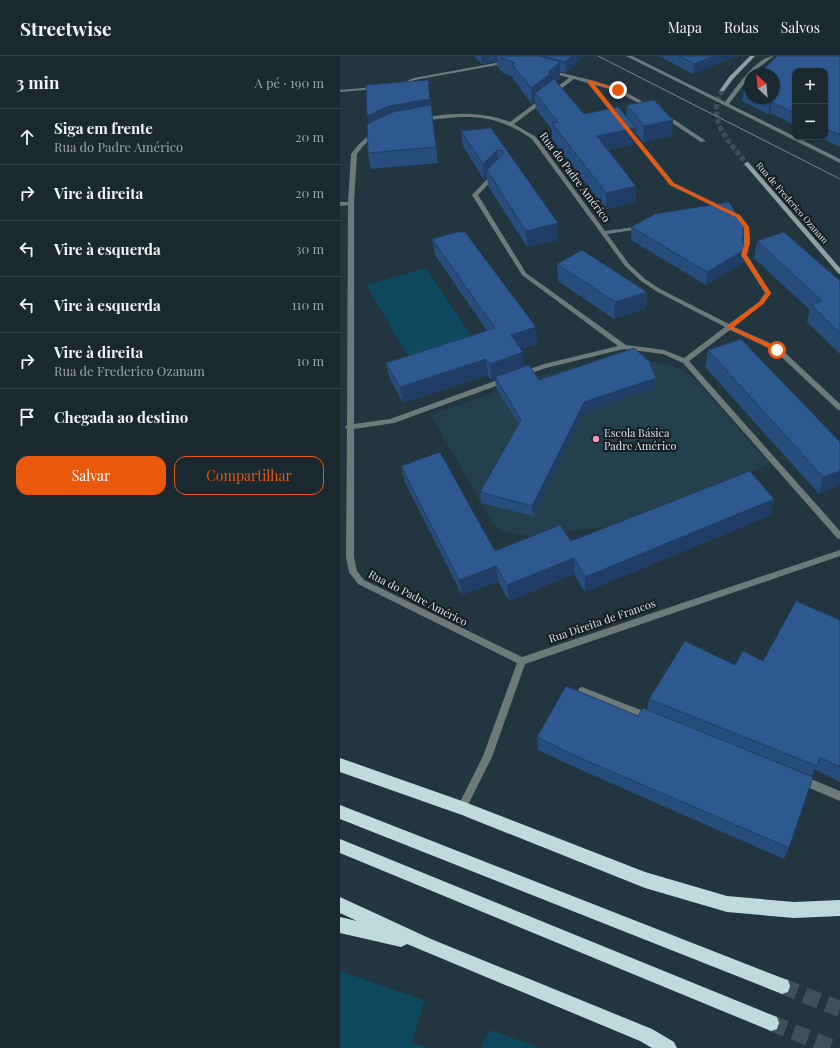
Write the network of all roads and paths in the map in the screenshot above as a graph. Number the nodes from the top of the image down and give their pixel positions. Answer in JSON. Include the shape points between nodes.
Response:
{"nodes":[{"id":1,"x":628,"y":56,"type":"edge"},
{"id":2,"x":753,"y":56,"type":"edge"},
{"id":3,"x":772,"y":56,"type":"edge"},
{"id":4,"x":511,"y":61,"type":"edge"},
{"id":5,"x":542,"y":69,"type":"edge"},
{"id":6,"x":573,"y":77,"type":"junction"},
{"id":7,"x":589,"y":81,"type":"junction"},
{"id":8,"x":392,"y":86,"type":"edge"},
{"id":9,"x":384,"y":87,"type":"edge"},
{"id":10,"x":722,"y":90,"type":"tunnel mouth"},
{"id":11,"x":340,"y":91,"type":"edge"},
{"id":12,"x":726,"y":105,"type":"junction"},
{"id":13,"x":416,"y":120,"type":"edge"},
{"id":14,"x":622,"y":122,"type":"edge"},
{"id":15,"x":512,"y":123,"type":"junction"},
{"id":16,"x":626,"y":127,"type":"edge"},
{"id":17,"x":384,"y":128,"type":"edge"},
{"id":18,"x":703,"y":141,"type":"dead end"},
{"id":19,"x":840,"y":161,"type":"edge"},
{"id":20,"x":747,"y":164,"type":"tunnel mouth"},
{"id":21,"x":501,"y":168,"type":"edge"},
{"id":22,"x":351,"y":203,"type":"junction"},
{"id":23,"x":340,"y":204,"type":"edge"},
{"id":24,"x":725,"y":211,"type":"junction"},
{"id":25,"x":718,"y":213,"type":"edge"},
{"id":26,"x":650,"y":225,"type":"edge"},
{"id":27,"x":604,"y":233,"type":"junction"},
{"id":28,"x":840,"y":272,"type":"edge"},
{"id":29,"x":729,"y":327,"type":"junction"},
{"id":30,"x":624,"y":347,"type":"junction"},
{"id":31,"x":685,"y":361,"type":"junction"},
{"id":32,"x":840,"y":408,"type":"edge"},
{"id":33,"x":349,"y":427,"type":"junction"},
{"id":34,"x":840,"y":536,"type":"edge"},
{"id":35,"x":840,"y":553,"type":"edge"},
{"id":36,"x":522,"y":661,"type":"junction"},
{"id":37,"x":582,"y":690,"type":"dead end"},
{"id":38,"x":656,"y":721,"type":"edge"},
{"id":39,"x":340,"y":765,"type":"edge"},
{"id":40,"x":796,"y":778,"type":"edge"},
{"id":41,"x":840,"y":796,"type":"edge"},
{"id":42,"x":462,"y":808,"type":"junction"},
{"id":43,"x":340,"y":812,"type":"edge"},
{"id":44,"x":340,"y":846,"type":"edge"},
{"id":45,"x":340,"y":905,"type":"edge"},
{"id":46,"x":840,"y":908,"type":"edge"},
{"id":47,"x":340,"y":925,"type":"edge"},
{"id":48,"x":426,"y":944,"type":"junction"},
{"id":49,"x":782,"y":986,"type":"tunnel mouth"},
{"id":50,"x":771,"y":1023,"type":"tunnel mouth"},
{"id":51,"x":668,"y":1048,"type":"edge"}],
"edges":[{"from":1,"to":12,"type":"street"},
{"from":2,"to":10,"type":"main road"},
{"from":3,"to":12,"type":"street","via":[[750,74]]},
{"from":4,"to":8,"type":"street","via":[[414,79],[399,86]]},
{"from":5,"to":6,"type":"street"},
{"from":6,"to":7,"type":"street"},
{"from":6,"to":15,"type":"street"},
{"from":7,"to":14,"type":"street"},
{"from":7,"to":18,"type":"street","via":[[618,90]]},
{"from":9,"to":11,"type":"street"},
{"from":12,"to":19,"type":"street"},
{"from":13,"to":15,"type":"street","name":"Rua do Padre Américo","via":[[478,114]]},
{"from":15,"to":27,"type":"street","name":"Rua do Padre Américo","via":[[534,138]]},
{"from":16,"to":24,"type":"street","via":[[672,184]]},
{"from":17,"to":22,"type":"street","name":"Rua do Padre Américo","via":[[361,144],[354,154]]},
{"from":20,"to":28,"type":"main road","name":"Rua de Frederico Ozanam"},
{"from":21,"to":30,"type":"street","via":[[475,195],[524,274]]},
{"from":22,"to":23,"type":"street"},
{"from":22,"to":33,"type":"street","name":"Rua do Padre Américo"},
{"from":24,"to":25,"type":"street"},
{"from":24,"to":29,"type":"street","via":[[738,216],[746,227],[747,243],[744,255],[768,293],[761,303]]},
{"from":26,"to":27,"type":"street"},
{"from":27,"to":29,"type":"street","name":"Rua do Padre Américo","via":[[627,265],[643,280]]},
{"from":29,"to":31,"type":"street"},
{"from":29,"to":32,"type":"street","name":"Rua do Padre Américo","via":[[777,350]]},
{"from":30,"to":31,"type":"street","via":[[664,352]]},
{"from":30,"to":33,"type":"street","via":[[544,366],[391,421]]},
{"from":31,"to":34,"type":"street"},
{"from":33,"to":36,"type":"street","name":"Rua do Padre Américo","via":[[350,557],[353,572],[361,582]]},
{"from":35,"to":36,"type":"street","name":"Rua Direita de Francos"},
{"from":36,"to":42,"type":"street","via":[[486,757]]},
{"from":37,"to":38,"type":"street"},
{"from":39,"to":42,"type":"highway"},
{"from":40,"to":41,"type":"street"},
{"from":42,"to":46,"type":"highway","via":[[645,880],[727,904],[794,910]]},
{"from":43,"to":49,"type":"highway"},
{"from":44,"to":50,"type":"highway"},
{"from":45,"to":48,"type":"highway"},
{"from":47,"to":48,"type":"highway"},
{"from":48,"to":51,"type":"highway","via":[[646,1035]]}]}
